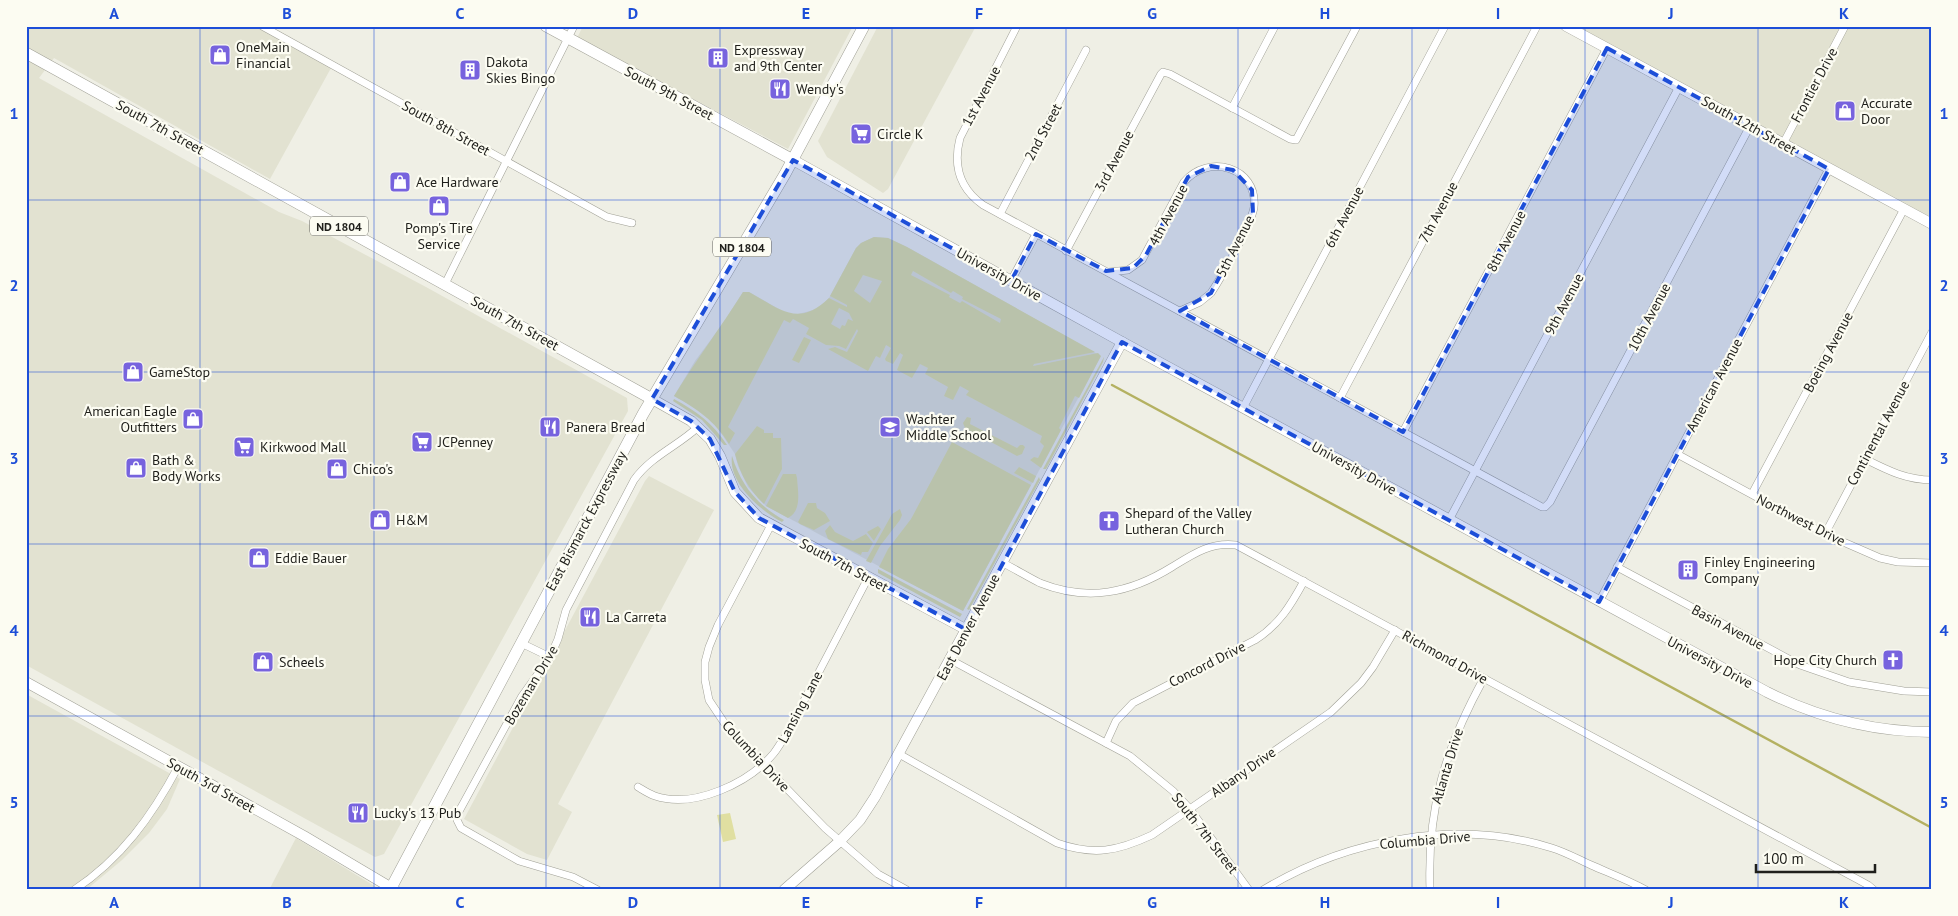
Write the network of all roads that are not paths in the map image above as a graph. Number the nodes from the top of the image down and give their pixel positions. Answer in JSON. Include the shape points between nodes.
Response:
{"nodes":[{"id":1,"x":262,"y":26,"type":"edge"},
{"id":2,"x":546,"y":26,"type":"edge"},
{"id":3,"x":574,"y":26,"type":"edge"},
{"id":4,"x":864,"y":26,"type":"edge"},
{"id":5,"x":1018,"y":26,"type":"edge"},
{"id":6,"x":1275,"y":26,"type":"edge"},
{"id":7,"x":1357,"y":26,"type":"edge"},
{"id":8,"x":1445,"y":26,"type":"edge"},
{"id":9,"x":1537,"y":26,"type":"edge"},
{"id":10,"x":1566,"y":26,"type":"edge"},
{"id":11,"x":1845,"y":26,"type":"edge"},
{"id":12,"x":567,"y":38,"type":"junction"},
{"id":13,"x":1607,"y":48,"type":"junction"},
{"id":14,"x":1086,"y":50,"type":"dead end"},
{"id":15,"x":26,"y":53,"type":"edge"},
{"id":16,"x":1679,"y":87,"type":"junction"},
{"id":17,"x":1232,"y":108,"type":"junction"},
{"id":18,"x":1750,"y":126,"type":"junction"},
{"id":19,"x":1782,"y":144,"type":"junction"},
{"id":20,"x":793,"y":160,"type":"junction"},
{"id":21,"x":506,"y":162,"type":"junction"},
{"id":22,"x":1829,"y":169,"type":"junction"},
{"id":23,"x":1233,"y":170,"type":"joint"},
{"id":24,"x":1904,"y":209,"type":"junction"},
{"id":25,"x":1000,"y":214,"type":"junction"},
{"id":26,"x":632,"y":223,"type":"dead end"},
{"id":27,"x":1932,"y":224,"type":"edge"},
{"id":28,"x":1036,"y":234,"type":"junction"},
{"id":29,"x":1066,"y":250,"type":"junction"},
{"id":30,"x":1106,"y":272,"type":"junction"},
{"id":31,"x":1011,"y":281,"type":"junction"},
{"id":32,"x":445,"y":284,"type":"junction"},
{"id":33,"x":1180,"y":311,"type":"junction"},
{"id":34,"x":1932,"y":332,"type":"edge"},
{"id":35,"x":1122,"y":342,"type":"junction"},
{"id":36,"x":1268,"y":359,"type":"junction"},
{"id":37,"x":1340,"y":398,"type":"junction"},
{"id":38,"x":652,"y":399,"type":"junction"},
{"id":39,"x":1243,"y":408,"type":"junction"},
{"id":40,"x":698,"y":427,"type":"junction"},
{"id":41,"x":1403,"y":432,"type":"junction"},
{"id":42,"x":1678,"y":454,"type":"junction"},
{"id":43,"x":1865,"y":459,"type":"junction"},
{"id":44,"x":1475,"y":471,"type":"junction"},
{"id":45,"x":1932,"y":480,"type":"edge"},
{"id":46,"x":1752,"y":494,"type":"junction"},
{"id":47,"x":1449,"y":520,"type":"junction"},
{"id":48,"x":771,"y":525,"type":"junction"},
{"id":49,"x":1825,"y":534,"type":"junction"},
{"id":50,"x":1003,"y":563,"type":"junction"},
{"id":51,"x":1932,"y":563,"type":"edge"},
{"id":52,"x":1617,"y":567,"type":"junction"},
{"id":53,"x":868,"y":578,"type":"junction"},
{"id":54,"x":1304,"y":581,"type":"junction"},
{"id":55,"x":1599,"y":602,"type":"junction"},
{"id":56,"x":967,"y":630,"type":"junction"},
{"id":57,"x":1395,"y":630,"type":"junction"},
{"id":58,"x":521,"y":643,"type":"junction"},
{"id":59,"x":550,"y":657,"type":"junction"},
{"id":60,"x":951,"y":660,"type":"junction"},
{"id":61,"x":1484,"y":678,"type":"junction"},
{"id":62,"x":26,"y":682,"type":"edge"},
{"id":63,"x":1932,"y":692,"type":"edge"},
{"id":64,"x":1932,"y":732,"type":"edge"},
{"id":65,"x":1106,"y":743,"type":"junction"},
{"id":66,"x":899,"y":754,"type":"junction"},
{"id":67,"x":762,"y":764,"type":"junction"},
{"id":68,"x":178,"y":766,"type":"junction"},
{"id":69,"x":638,"y":787,"type":"dead end"},
{"id":70,"x":1190,"y":809,"type":"junction"},
{"id":71,"x":1430,"y":837,"type":"junction"},
{"id":72,"x":839,"y":842,"type":"junction"},
{"id":73,"x":392,"y":889,"type":"edge"},
{"id":74,"x":74,"y":890,"type":"edge"},
{"id":75,"x":598,"y":890,"type":"edge"},
{"id":76,"x":784,"y":890,"type":"edge"},
{"id":77,"x":907,"y":890,"type":"edge"},
{"id":78,"x":1249,"y":890,"type":"edge"},
{"id":79,"x":1263,"y":890,"type":"edge"},
{"id":80,"x":1430,"y":890,"type":"edge"},
{"id":81,"x":1646,"y":890,"type":"edge"},
{"id":82,"x":1874,"y":890,"type":"edge"}],
"edges":[{"from":1,"to":21,"type":"street","name":"South 8th Street"},
{"from":2,"to":12,"type":"main road","name":"South 9th Street"},
{"from":3,"to":12,"type":"street"},
{"from":4,"to":20,"type":"main road","name":"East Bismarck Expressway"},
{"from":5,"to":25,"type":"street","name":"1st Avenue","via":[[963,129],[958,146],[962,183],[971,196]]},
{"from":6,"to":17,"type":"street"},
{"from":7,"to":17,"type":"street","via":[[1296,140]]},
{"from":8,"to":36,"type":"street","name":"6th Avenue"},
{"from":9,"to":37,"type":"street","name":"7th Avenue"},
{"from":10,"to":13,"type":"street","name":"South 12th Street"},
{"from":11,"to":19,"type":"street","name":"Frontier Drive"},
{"from":12,"to":20,"type":"main road","name":"South 9th Street"},
{"from":12,"to":21,"type":"street"},
{"from":13,"to":16,"type":"street","name":"South 12th Street"},
{"from":13,"to":41,"type":"street","name":"8th Avenue"},
{"from":14,"to":25,"type":"street","name":"2nd Street"},
{"from":15,"to":32,"type":"main road","name":"South 7th Street","number":"ND 1804"},
{"from":16,"to":18,"type":"street","name":"South 12th Street"},
{"from":16,"to":44,"type":"street","name":"9th Avenue"},
{"from":17,"to":29,"type":"street","name":"3rd Avenue","via":[[1163,72]]},
{"from":18,"to":19,"type":"street","name":"South 12th Street"},
{"from":18,"to":44,"type":"street","name":"10th Avenue","via":[[1550,502],[1546,507],[1539,506]]},
{"from":19,"to":22,"type":"street","name":"South 12th Street"},
{"from":20,"to":31,"type":"street","name":"University Drive"},
{"from":20,"to":38,"type":"main road","name":"East Bismarck Expressway","number":"ND 1804"},
{"from":21,"to":26,"type":"street","name":"South 8th Street","via":[[607,217]]},
{"from":21,"to":32,"type":"street"},
{"from":22,"to":24,"type":"street","name":"South 12th Street"},
{"from":22,"to":42,"type":"street","name":"American Avenue"},
{"from":23,"to":30,"type":"street","name":"4th Avenue","via":[[1211,166],[1193,173],[1184,182],[1142,260],[1128,270]]},
{"from":23,"to":33,"type":"street","name":"5th Avenue","via":[[1252,190],[1253,213],[1211,293]]},
{"from":24,"to":27,"type":"street","name":"South 12th Street"},
{"from":24,"to":46,"type":"street","name":"Boeing Avenue"},
{"from":25,"to":28,"type":"street"},
{"from":28,"to":29,"type":"street"},
{"from":28,"to":31,"type":"street"},
{"from":29,"to":30,"type":"street"},
{"from":30,"to":33,"type":"street"},
{"from":31,"to":35,"type":"street","name":"University Drive"},
{"from":32,"to":38,"type":"main road","name":"South 7th Street","number":"ND 1804"},
{"from":33,"to":36,"type":"street"},
{"from":34,"to":43,"type":"street","name":"Continental Avenue"},
{"from":35,"to":39,"type":"street","name":"University Drive"},
{"from":35,"to":50,"type":"street","name":"East Denver Avenue"},
{"from":36,"to":37,"type":"street"},
{"from":36,"to":39,"type":"street","name":"6th Avenue"},
{"from":37,"to":41,"type":"street"},
{"from":38,"to":40,"type":"street","name":"South 7th Street","via":[[680,413]]},
{"from":38,"to":58,"type":"main road","name":"East Bismarck Expressway"},
{"from":39,"to":47,"type":"street","name":"University Drive"},
{"from":40,"to":48,"type":"street","name":"South 7th Street","via":[[716,447],[735,492],[751,511]]},
{"from":40,"to":59,"type":"street","name":"Bozeman Drive","via":[[642,468],[634,480],[566,610]]},
{"from":41,"to":44,"type":"street"},
{"from":42,"to":46,"type":"street","name":"Northwest Drive"},
{"from":42,"to":52,"type":"street","name":"American Avenue"},
{"from":43,"to":45,"type":"street","via":[[1896,474]]},
{"from":43,"to":49,"type":"street","name":"Continental Avenue"},
{"from":44,"to":47,"type":"street","name":"9th Avenue"},
{"from":46,"to":49,"type":"street","name":"Northwest Drive"},
{"from":47,"to":55,"type":"street","name":"University Drive"},
{"from":48,"to":53,"type":"street","name":"South 7th Street"},
{"from":48,"to":67,"type":"street","name":"Columbia Drive","via":[[718,625],[709,647],[705,680],[713,707]]},
{"from":49,"to":51,"type":"street","name":"Northwest Drive","via":[[1880,558]]},
{"from":50,"to":54,"type":"street","name":"Richmond Drive","via":[[1056,588],[1104,593],[1150,580],[1191,556],[1214,545],[1225,544],[1236,545]]},
{"from":50,"to":56,"type":"street","name":"East Denver Avenue"},
{"from":52,"to":55,"type":"street","name":"American Avenue"},
{"from":52,"to":63,"type":"street","name":"Basin Avenue","via":[[1800,665],[1849,682]]},
{"from":53,"to":56,"type":"street","name":"South 7th Street"},
{"from":53,"to":67,"type":"street","name":"Lansing Lane","via":[[785,737]]},
{"from":54,"to":57,"type":"street","name":"Richmond Drive"},
{"from":54,"to":65,"type":"street","name":"Concord Drive","via":[[1292,604],[1267,631],[1133,703],[1116,721]]},
{"from":55,"to":64,"type":"street","name":"University Drive","via":[[1807,710],[1867,727]]},
{"from":56,"to":60,"type":"street","name":"East Denver Avenue"},
{"from":57,"to":61,"type":"street","name":"Richmond Drive"},
{"from":57,"to":70,"type":"street","name":"Albany Drive","via":[[1374,667],[1331,712]]},
{"from":58,"to":59,"type":"street"},
{"from":58,"to":73,"type":"main road","name":"East Bismarck Expressway"},
{"from":59,"to":75,"type":"street","name":"Bozeman Drive","via":[[522,696],[457,820],[461,828],[519,861],[572,877]]},
{"from":60,"to":65,"type":"street","name":"South 7th Street"},
{"from":60,"to":66,"type":"street","name":"East Denver Avenue"},
{"from":61,"to":71,"type":"street","name":"Atlanta Drive","via":[[1450,748],[1440,779]]},
{"from":61,"to":82,"type":"street","name":"Richmond Drive"},
{"from":62,"to":68,"type":"street","name":"South 3rd Street"},
{"from":65,"to":70,"type":"street","name":"South 7th Street","via":[[1152,773]]},
{"from":66,"to":70,"type":"street","name":"Albany Drive","via":[[1057,843],[1083,850],[1110,850],[1129,845],[1152,835]]},
{"from":66,"to":72,"type":"street","name":"East Denver Avenue","via":[[860,820]]},
{"from":67,"to":69,"type":"street","name":"Lansing Lane","via":[[734,785],[703,797],[674,800],[655,796]]},
{"from":67,"to":72,"type":"street","name":"Columbia Drive"},
{"from":68,"to":73,"type":"street","name":"South 3rd Street"},
{"from":68,"to":74,"type":"street","via":[[154,810],[136,834],[107,864]]},
{"from":70,"to":78,"type":"street","name":"South 7th Street"},
{"from":71,"to":79,"type":"street","name":"Columbia Drive","via":[[1360,848],[1317,862]]},
{"from":71,"to":80,"type":"street","name":"Atlanta Drive"},
{"from":71,"to":81,"type":"street","name":"Columbia Drive","via":[[1485,836],[1554,848]]},
{"from":72,"to":76,"type":"street","name":"East Denver Avenue"},
{"from":72,"to":77,"type":"street","name":"Columbia Drive","via":[[878,874]]}]}
